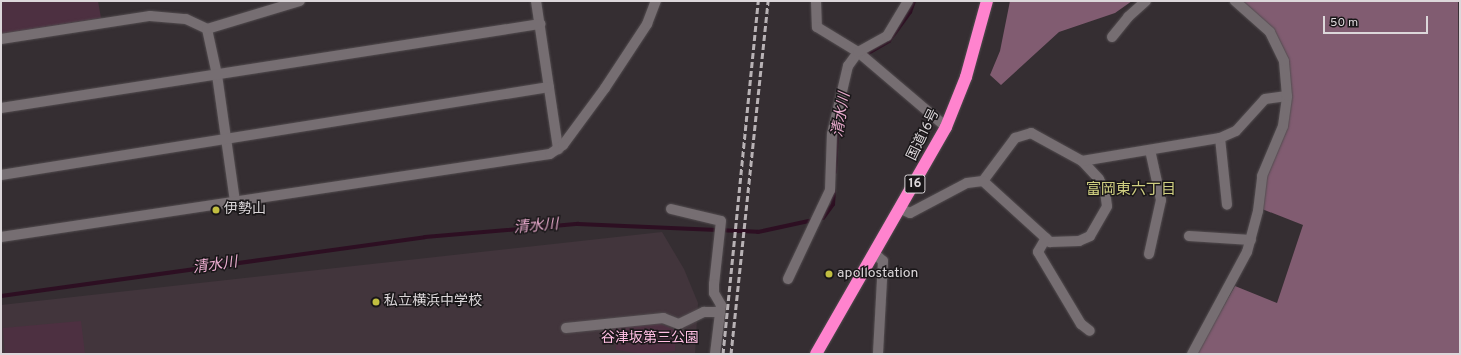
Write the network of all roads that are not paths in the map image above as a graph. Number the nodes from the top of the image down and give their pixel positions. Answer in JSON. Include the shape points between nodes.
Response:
{"nodes":[{"id":1,"x":300,"y":1,"type":"edge"},
{"id":2,"x":536,"y":1,"type":"edge"},
{"id":3,"x":656,"y":1,"type":"edge"},
{"id":4,"x":816,"y":1,"type":"edge"},
{"id":5,"x":908,"y":1,"type":"edge"},
{"id":6,"x":987,"y":1,"type":"edge"},
{"id":7,"x":1146,"y":1,"type":"edge"},
{"id":8,"x":1235,"y":1,"type":"edge"},
{"id":9,"x":540,"y":24,"type":"junction"},
{"id":10,"x":207,"y":29,"type":"junction"},
{"id":11,"x":1112,"y":37,"type":"dead end"},
{"id":12,"x":1,"y":39,"type":"edge"},
{"id":13,"x":858,"y":52,"type":"junction"},
{"id":14,"x":217,"y":75,"type":"junction"},
{"id":15,"x":549,"y":87,"type":"junction"},
{"id":16,"x":1287,"y":96,"type":"junction"},
{"id":17,"x":1,"y":108,"type":"edge"},
{"id":18,"x":946,"y":127,"type":"junction"},
{"id":19,"x":1220,"y":138,"type":"junction"},
{"id":20,"x":226,"y":139,"type":"junction"},
{"id":21,"x":558,"y":149,"type":"junction"},
{"id":22,"x":1150,"y":150,"type":"junction"},
{"id":23,"x":1082,"y":161,"type":"junction"},
{"id":24,"x":1,"y":175,"type":"edge"},
{"id":25,"x":983,"y":181,"type":"junction"},
{"id":26,"x":235,"y":201,"type":"junction"},
{"id":27,"x":1227,"y":205,"type":"dead end"},
{"id":28,"x":671,"y":209,"type":"dead end"},
{"id":29,"x":901,"y":209,"type":"junction"},
{"id":30,"x":1189,"y":236,"type":"dead end"},
{"id":31,"x":1,"y":237,"type":"edge"},
{"id":32,"x":1046,"y":238,"type":"junction"},
{"id":33,"x":1251,"y":240,"type":"junction"},
{"id":34,"x":874,"y":253,"type":"junction"},
{"id":35,"x":1148,"y":254,"type":"dead end"},
{"id":36,"x":788,"y":279,"type":"dead end"},
{"id":37,"x":720,"y":312,"type":"junction"},
{"id":38,"x":566,"y":328,"type":"dead end"},
{"id":39,"x":1090,"y":331,"type":"dead end"},
{"id":40,"x":715,"y":354,"type":"edge"},
{"id":41,"x":816,"y":354,"type":"edge"},
{"id":42,"x":878,"y":354,"type":"edge"},
{"id":43,"x":1192,"y":354,"type":"edge"}],
"edges":[{"from":1,"to":10,"type":"street"},
{"from":2,"to":9,"type":"street"},
{"from":3,"to":21,"type":"street","via":[[647,24],[605,88]]},
{"from":4,"to":13,"type":"street","via":[[817,27]]},
{"from":5,"to":13,"type":"street","via":[[887,36]]},
{"from":6,"to":18,"type":"highway","name":"国道16号","number":"16","via":[[966,77]]},
{"from":7,"to":11,"type":"street","via":[[1128,17]]},
{"from":8,"to":16,"type":"street","via":[[1270,32],[1284,61]]},
{"from":9,"to":14,"type":"street"},
{"from":9,"to":15,"type":"street"},
{"from":10,"to":12,"type":"street","via":[[186,19],[150,16]]},
{"from":10,"to":14,"type":"street"},
{"from":13,"to":18,"type":"street"},
{"from":13,"to":36,"type":"street","via":[[848,66],[832,134],[830,190]]},
{"from":14,"to":17,"type":"street"},
{"from":14,"to":20,"type":"street"},
{"from":15,"to":20,"type":"street"},
{"from":15,"to":21,"type":"street"},
{"from":16,"to":19,"type":"street","via":[[1265,99],[1236,131]]},
{"from":16,"to":33,"type":"street","via":[[1284,126],[1262,176]]},
{"from":18,"to":29,"type":"highway","name":"国道16号","number":"16"},
{"from":19,"to":22,"type":"street"},
{"from":19,"to":27,"type":"street"},
{"from":20,"to":24,"type":"street"},
{"from":20,"to":26,"type":"street"},
{"from":21,"to":26,"type":"street","via":[[550,154]]},
{"from":22,"to":23,"type":"street"},
{"from":22,"to":35,"type":"street","via":[[1160,200]]},
{"from":23,"to":25,"type":"street","via":[[1031,133],[1015,138]]},
{"from":23,"to":32,"type":"street","via":[[1098,178],[1105,191],[1107,206],[1090,236],[1079,241],[1050,242]]},
{"from":25,"to":29,"type":"street","via":[[967,183],[910,213]]},
{"from":25,"to":32,"type":"street"},
{"from":26,"to":31,"type":"street"},
{"from":28,"to":37,"type":"street","via":[[721,221],[714,284],[714,293],[721,305]]},
{"from":29,"to":34,"type":"highway","name":"国道16号","number":"16"},
{"from":30,"to":33,"type":"street"},
{"from":32,"to":39,"type":"street","via":[[1038,252],[1081,324]]},
{"from":33,"to":43,"type":"street"},
{"from":34,"to":41,"type":"highway","name":"国道16号","number":"16"},
{"from":34,"to":42,"type":"street","via":[[883,261]]},
{"from":37,"to":38,"type":"street","via":[[704,312],[679,324],[663,318]]},
{"from":37,"to":40,"type":"street"}]}
